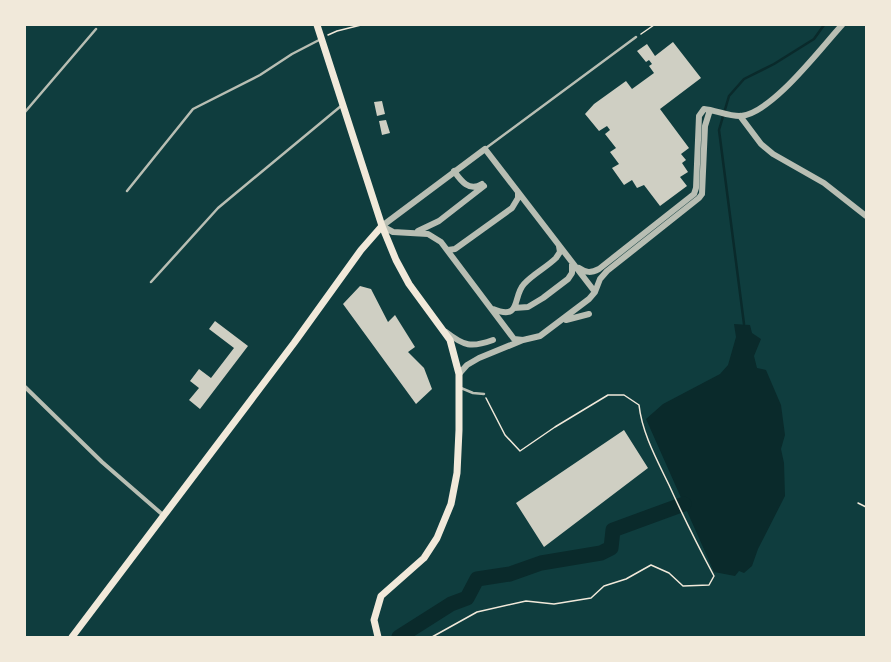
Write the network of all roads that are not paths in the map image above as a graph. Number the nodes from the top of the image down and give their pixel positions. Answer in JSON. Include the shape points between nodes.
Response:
{"nodes":[{"id":1,"x":317,"y":25,"type":"edge"},
{"id":2,"x":842,"y":25,"type":"edge"},
{"id":3,"x":96,"y":29,"type":"dead end"},
{"id":4,"x":636,"y":38,"type":"road end"},
{"id":5,"x":321,"y":39,"type":"junction"},
{"id":6,"x":343,"y":104,"type":"junction"},
{"id":7,"x":710,"y":110,"type":"junction"},
{"id":8,"x":25,"y":112,"type":"edge"},
{"id":9,"x":740,"y":116,"type":"junction"},
{"id":10,"x":485,"y":149,"type":"junction"},
{"id":11,"x":454,"y":171,"type":"junction"},
{"id":12,"x":127,"y":191,"type":"dead end"},
{"id":13,"x":518,"y":192,"type":"junction"},
{"id":14,"x":866,"y":216,"type":"edge"},
{"id":15,"x":382,"y":226,"type":"junction"},
{"id":16,"x":411,"y":233,"type":"junction"},
{"id":17,"x":559,"y":246,"type":"junction"},
{"id":18,"x":448,"y":250,"type":"junction"},
{"id":19,"x":572,"y":262,"type":"junction"},
{"id":20,"x":151,"y":282,"type":"dead end"},
{"id":21,"x":595,"y":292,"type":"junction"},
{"id":22,"x":492,"y":308,"type":"junction"},
{"id":23,"x":514,"y":308,"type":"junction"},
{"id":24,"x":589,"y":314,"type":"dead end"},
{"id":25,"x":559,"y":323,"type":"junction"},
{"id":26,"x":443,"y":330,"type":"junction"},
{"id":27,"x":493,"y":340,"type":"dead end"},
{"id":28,"x":523,"y":340,"type":"junction"},
{"id":29,"x":459,"y":374,"type":"junction"},
{"id":30,"x":25,"y":387,"type":"edge"},
{"id":31,"x":461,"y":388,"type":"junction"},
{"id":32,"x":484,"y":394,"type":"road end"},
{"id":33,"x":163,"y":515,"type":"junction"},
{"id":34,"x":72,"y":637,"type":"edge"},
{"id":35,"x":378,"y":637,"type":"edge"}],
"edges":[{"from":1,"to":5,"type":"main road"},
{"from":2,"to":9,"type":"street","via":[[787,86],[760,109]]},
{"from":3,"to":8,"type":"lane"},
{"from":4,"to":10,"type":"lane"},
{"from":5,"to":6,"type":"main road"},
{"from":5,"to":12,"type":"lane","via":[[260,75],[193,109]]},
{"from":6,"to":15,"type":"main road"},
{"from":6,"to":20,"type":"lane","via":[[218,208]]},
{"from":7,"to":9,"type":"street"},
{"from":7,"to":19,"type":"street","via":[[704,109],[699,116],[694,194],[599,269],[584,272]]},
{"from":7,"to":21,"type":"street","via":[[705,126],[702,194],[607,271],[600,279]]},
{"from":9,"to":14,"type":"street","via":[[773,154],[824,183]]},
{"from":10,"to":11,"type":"street"},
{"from":10,"to":13,"type":"street"},
{"from":11,"to":15,"type":"street"},
{"from":11,"to":16,"type":"street","via":[[470,187],[483,185],[429,227]]},
{"from":13,"to":17,"type":"street"},
{"from":13,"to":18,"type":"street","via":[[518,198],[512,208],[452,251]]},
{"from":15,"to":16,"type":"street","via":[[393,232]]},
{"from":15,"to":26,"type":"main road","via":[[409,284]]},
{"from":15,"to":33,"type":"main road","via":[[361,250]]},
{"from":16,"to":18,"type":"street","via":[[435,237]]},
{"from":17,"to":19,"type":"street"},
{"from":17,"to":23,"type":"street","via":[[560,252],[556,258],[524,284]]},
{"from":18,"to":22,"type":"street"},
{"from":19,"to":21,"type":"street"},
{"from":19,"to":23,"type":"street","via":[[573,269],[568,279],[535,304]]},
{"from":21,"to":25,"type":"street","via":[[589,300]]},
{"from":22,"to":23,"type":"street","via":[[502,312],[509,312]]},
{"from":22,"to":28,"type":"street","via":[[514,338]]},
{"from":24,"to":25,"type":"street"},
{"from":25,"to":28,"type":"street","via":[[540,336]]},
{"from":26,"to":27,"type":"street","via":[[464,345]]},
{"from":26,"to":29,"type":"main road","via":[[450,340]]},
{"from":28,"to":29,"type":"street","via":[[479,358],[467,365]]},
{"from":29,"to":31,"type":"main road"},
{"from":30,"to":33,"type":"street","via":[[102,462]]},
{"from":31,"to":32,"type":"lane"},
{"from":31,"to":35,"type":"main road","via":[[456,473],[451,504],[437,538],[424,558],[381,596],[374,620]]},
{"from":33,"to":34,"type":"main road"}]}
